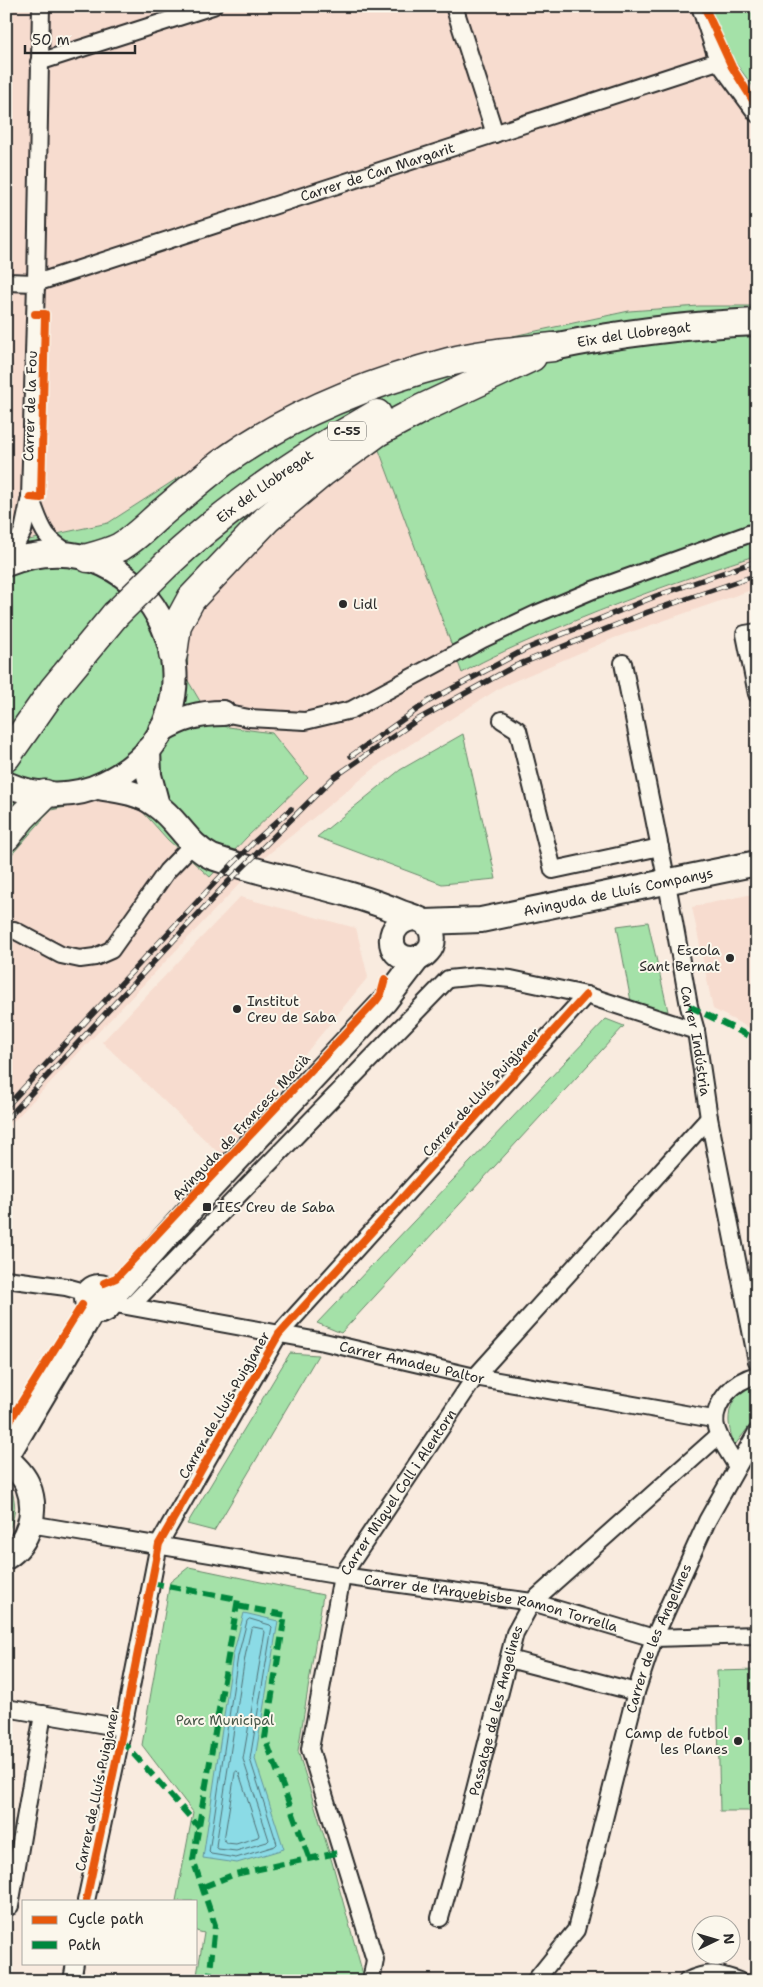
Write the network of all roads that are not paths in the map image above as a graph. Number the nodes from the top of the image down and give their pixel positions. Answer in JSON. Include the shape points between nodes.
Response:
{"nodes":[{"id":1,"x":41,"y":6,"type":"edge"},
{"id":2,"x":213,"y":6,"type":"edge"},
{"id":3,"x":454,"y":6,"type":"edge"},
{"id":4,"x":700,"y":6,"type":"edge"},
{"id":5,"x":718,"y":60,"type":"junction"},
{"id":6,"x":39,"y":62,"type":"junction"},
{"id":7,"x":757,"y":114,"type":"edge"},
{"id":8,"x":496,"y":134,"type":"junction"},
{"id":9,"x":6,"y":282,"type":"edge"},
{"id":10,"x":36,"y":282,"type":"junction"},
{"id":11,"x":757,"y":322,"type":"edge"},
{"id":12,"x":553,"y":348,"type":"junction"},
{"id":13,"x":30,"y":497,"type":"junction"},
{"id":14,"x":757,"y":530,"type":"edge"},
{"id":15,"x":80,"y":557,"type":"junction"},
{"id":16,"x":6,"y":564,"type":"edge"},
{"id":17,"x":751,"y":633,"type":"edge"},
{"id":18,"x":623,"y":663,"type":"dead end"},
{"id":19,"x":174,"y":665,"type":"junction"},
{"id":20,"x":757,"y":694,"type":"edge"},
{"id":21,"x":223,"y":713,"type":"junction"},
{"id":22,"x":502,"y":720,"type":"dead end"},
{"id":23,"x":161,"y":730,"type":"junction"},
{"id":24,"x":148,"y":750,"type":"junction"},
{"id":25,"x":8,"y":754,"type":"edge"},
{"id":26,"x":6,"y":784,"type":"edge"},
{"id":27,"x":97,"y":787,"type":"junction"},
{"id":28,"x":46,"y":794,"type":"junction"},
{"id":29,"x":157,"y":805,"type":"junction"},
{"id":30,"x":6,"y":837,"type":"edge"},
{"id":31,"x":193,"y":844,"type":"junction"},
{"id":32,"x":660,"y":847,"type":"junction"},
{"id":33,"x":757,"y":863,"type":"edge"},
{"id":34,"x":667,"y":883,"type":"junction"},
{"id":35,"x":359,"y":897,"type":"junction"},
{"id":36,"x":14,"y":930,"type":"dead end"},
{"id":37,"x":422,"y":935,"type":"junction"},
{"id":38,"x":393,"y":939,"type":"junction"},
{"id":39,"x":586,"y":995,"type":"junction"},
{"id":40,"x":385,"y":1001,"type":"junction"},
{"id":41,"x":696,"y":1031,"type":"junction"},
{"id":42,"x":709,"y":1118,"type":"junction"},
{"id":43,"x":6,"y":1279,"type":"edge"},
{"id":44,"x":107,"y":1301,"type":"junction"},
{"id":45,"x":279,"y":1334,"type":"junction"},
{"id":46,"x":757,"y":1361,"type":"edge"},
{"id":47,"x":757,"y":1375,"type":"edge"},
{"id":48,"x":475,"y":1377,"type":"junction"},
{"id":49,"x":713,"y":1419,"type":"junction"},
{"id":50,"x":757,"y":1432,"type":"edge"},
{"id":51,"x":718,"y":1436,"type":"junction"},
{"id":52,"x":6,"y":1458,"type":"edge"},
{"id":53,"x":736,"y":1467,"type":"junction"},
{"id":54,"x":30,"y":1524,"type":"junction"},
{"id":55,"x":159,"y":1544,"type":"junction"},
{"id":56,"x":6,"y":1557,"type":"edge"},
{"id":57,"x":342,"y":1576,"type":"junction"},
{"id":58,"x":532,"y":1602,"type":"junction"},
{"id":59,"x":757,"y":1635,"type":"edge"},
{"id":60,"x":654,"y":1638,"type":"junction"},
{"id":61,"x":508,"y":1659,"type":"junction"},
{"id":62,"x":636,"y":1692,"type":"junction"},
{"id":63,"x":6,"y":1708,"type":"edge"},
{"id":64,"x":43,"y":1714,"type":"junction"},
{"id":65,"x":124,"y":1728,"type":"junction"},
{"id":66,"x":86,"y":1900,"type":"edge"},
{"id":67,"x":13,"y":1906,"type":"edge"},
{"id":68,"x":440,"y":1918,"type":"dead end"},
{"id":69,"x":74,"y":1964,"type":"edge"},
{"id":70,"x":72,"y":1981,"type":"edge"},
{"id":71,"x":371,"y":1981,"type":"edge"},
{"id":72,"x":535,"y":1981,"type":"edge"},
{"id":73,"x":687,"y":1981,"type":"edge"},
{"id":74,"x":739,"y":1981,"type":"edge"}],
"edges":[{"from":1,"to":6,"type":"street","name":"Carrer de la Fou"},
{"from":2,"to":6,"type":"street"},
{"from":3,"to":8,"type":"street"},
{"from":4,"to":5,"type":"street"},
{"from":5,"to":7,"type":"street"},
{"from":5,"to":8,"type":"street","name":"Carrer de Can Margarit"},
{"from":6,"to":10,"type":"street","name":"Carrer de la Fou"},
{"from":8,"to":10,"type":"street","name":"Carrer de Can Margarit"},
{"from":9,"to":10,"type":"street","name":"Carrer de Can Margarit"},
{"from":10,"to":13,"type":"street","name":"Carrer de la Fou"},
{"from":11,"to":12,"type":"main road","name":"Eix del Llobregat","number":"C-55","via":[[635,332]]},
{"from":12,"to":15,"type":"highway","via":[[492,353],[449,361],[328,402],[223,463],[126,543]]},
{"from":12,"to":19,"type":"highway","via":[[455,392],[378,432],[322,473],[267,520],[191,599],[177,625]]},
{"from":12,"to":25,"type":"highway","name":"Eix del Llobregat","number":"C-55","bridge":true,"via":[[465,374],[385,409],[316,449],[224,514],[115,616],[53,690]]},
{"from":13,"to":15,"type":"street","name":"Carrer de la Fou","via":[[46,536],[57,546]]},
{"from":13,"to":16,"type":"street","name":"Carrer de la Fou","via":[[23,531]]},
{"from":14,"to":21,"type":"street","via":[[536,614],[482,639],[351,710],[305,721]]},
{"from":15,"to":16,"type":"street","via":[[45,554]]},
{"from":15,"to":19,"type":"street","via":[[113,569],[135,584],[153,604],[166,628]]},
{"from":17,"to":20,"type":"street"},
{"from":18,"to":32,"type":"street","name":"Carrer Indústria"},
{"from":19,"to":21,"type":"street","via":[[192,697]]},
{"from":19,"to":23,"type":"street","via":[[171,704]]},
{"from":21,"to":23,"type":"street","via":[[187,717]]},
{"from":22,"to":32,"type":"street","via":[[518,730],[553,870]]},
{"from":23,"to":24,"type":"street"},
{"from":24,"to":27,"type":"street","via":[[134,765]]},
{"from":24,"to":29,"type":"street","via":[[149,775]]},
{"from":26,"to":28,"type":"street"},
{"from":27,"to":28,"type":"street","via":[[72,794]]},
{"from":27,"to":29,"type":"street","via":[[126,791]]},
{"from":28,"to":30,"type":"highway"},
{"from":29,"to":31,"type":"street"},
{"from":31,"to":35,"type":"street","via":[[200,851],[224,862]]},
{"from":31,"to":36,"type":"street","via":[[167,871],[111,950],[80,959],[61,954]]},
{"from":32,"to":34,"type":"street","name":"Carrer Indústria"},
{"from":33,"to":34,"type":"street","name":"Avinguda de Lluís Companys"},
{"from":34,"to":37,"type":"street","name":"Avinguda de Lluís Companys"},
{"from":34,"to":41,"type":"street","name":"Carrer Indústria"},
{"from":35,"to":37,"type":"street","via":[[380,903]]},
{"from":35,"to":38,"type":"street","via":[[372,907]]},
{"from":37,"to":38,"type":"street","name":"Avinguda de Lluís Companys","via":[[398,923]]},
{"from":37,"to":38,"type":"street","via":[[406,958],[401,956]]},
{"from":37,"to":40,"type":"street","name":"Avinguda de Francesc Macià"},
{"from":38,"to":40,"type":"street","name":"Avinguda de Francesc Macià","via":[[393,973]]},
{"from":39,"to":41,"type":"street","name":"Avinguda de Francesc Macià"},
{"from":39,"to":44,"type":"street","name":"Avinguda de Francesc Macià","via":[[511,979],[478,976],[448,979]]},
{"from":39,"to":45,"type":"street","name":"Carrer de Lluís Puigjaner"},
{"from":40,"to":44,"type":"street","name":"Avinguda de Francesc Macià"},
{"from":41,"to":42,"type":"street","name":"Carrer Indústria"},
{"from":42,"to":46,"type":"street","name":"Carrer Indústria"},
{"from":42,"to":48,"type":"street","name":"Carrer Miquel Coll i Alentorn"},
{"from":43,"to":44,"type":"street","name":"Carrer Amadeu Paltor","via":[[66,1288]]},
{"from":44,"to":45,"type":"street","name":"Carrer Amadeu Paltor"},
{"from":44,"to":52,"type":"street","name":"Avinguda de Francesc Macià"},
{"from":45,"to":48,"type":"street","name":"Carrer Amadeu Paltor"},
{"from":45,"to":55,"type":"street","name":"Carrer de Lluís Puigjaner"},
{"from":47,"to":49,"type":"street","via":[[733,1387],[719,1403]]},
{"from":48,"to":49,"type":"street","name":"Carrer Amadeu Paltor"},
{"from":48,"to":57,"type":"street","name":"Carrer Miquel Coll i Alentorn"},
{"from":49,"to":51,"type":"street"},
{"from":50,"to":53,"type":"street","name":"Carrer de les Angelines"},
{"from":51,"to":53,"type":"street"},
{"from":51,"to":58,"type":"street","name":"Passatge de les Angelines"},
{"from":52,"to":54,"type":"street","via":[[29,1487],[32,1505]]},
{"from":53,"to":60,"type":"street","name":"Carrer de les Angelines","via":[[707,1521]]},
{"from":54,"to":55,"type":"street","name":"Carrer de l'Arquebisbe Ramon Torrella"},
{"from":54,"to":56,"type":"street","via":[[23,1540]]},
{"from":55,"to":57,"type":"street","name":"Carrer de l'Arquebisbe Ramon Torrella"},
{"from":55,"to":65,"type":"street","name":"Carrer de Lluís Puigjaner"},
{"from":57,"to":58,"type":"street","name":"Carrer de l'Arquebisbe Ramon Torrella"},
{"from":57,"to":71,"type":"street","name":"Carrer Miquel Coll i Alentorn","via":[[310,1749],[375,1960]]},
{"from":58,"to":60,"type":"street","name":"Carrer de l'Arquebisbe Ramon Torrella"},
{"from":58,"to":61,"type":"street","name":"Passatge de les Angelines","via":[[515,1633]]},
{"from":59,"to":60,"type":"street","name":"Carrer de l'Arquebisbe Ramon Torrella"},
{"from":60,"to":62,"type":"street","name":"Carrer de les Angelines"},
{"from":61,"to":62,"type":"street"},
{"from":61,"to":68,"type":"street","name":"Passatge de les Angelines"},
{"from":62,"to":72,"type":"street","name":"Carrer de les Angelines","via":[[576,1930]]},
{"from":63,"to":64,"type":"street"},
{"from":64,"to":65,"type":"street"},
{"from":64,"to":67,"type":"street"},
{"from":65,"to":66,"type":"street","name":"Carrer de Lluís Puigjaner"},
{"from":69,"to":70,"type":"street"},
{"from":73,"to":74,"type":"street","via":[[715,1973]]}]}
